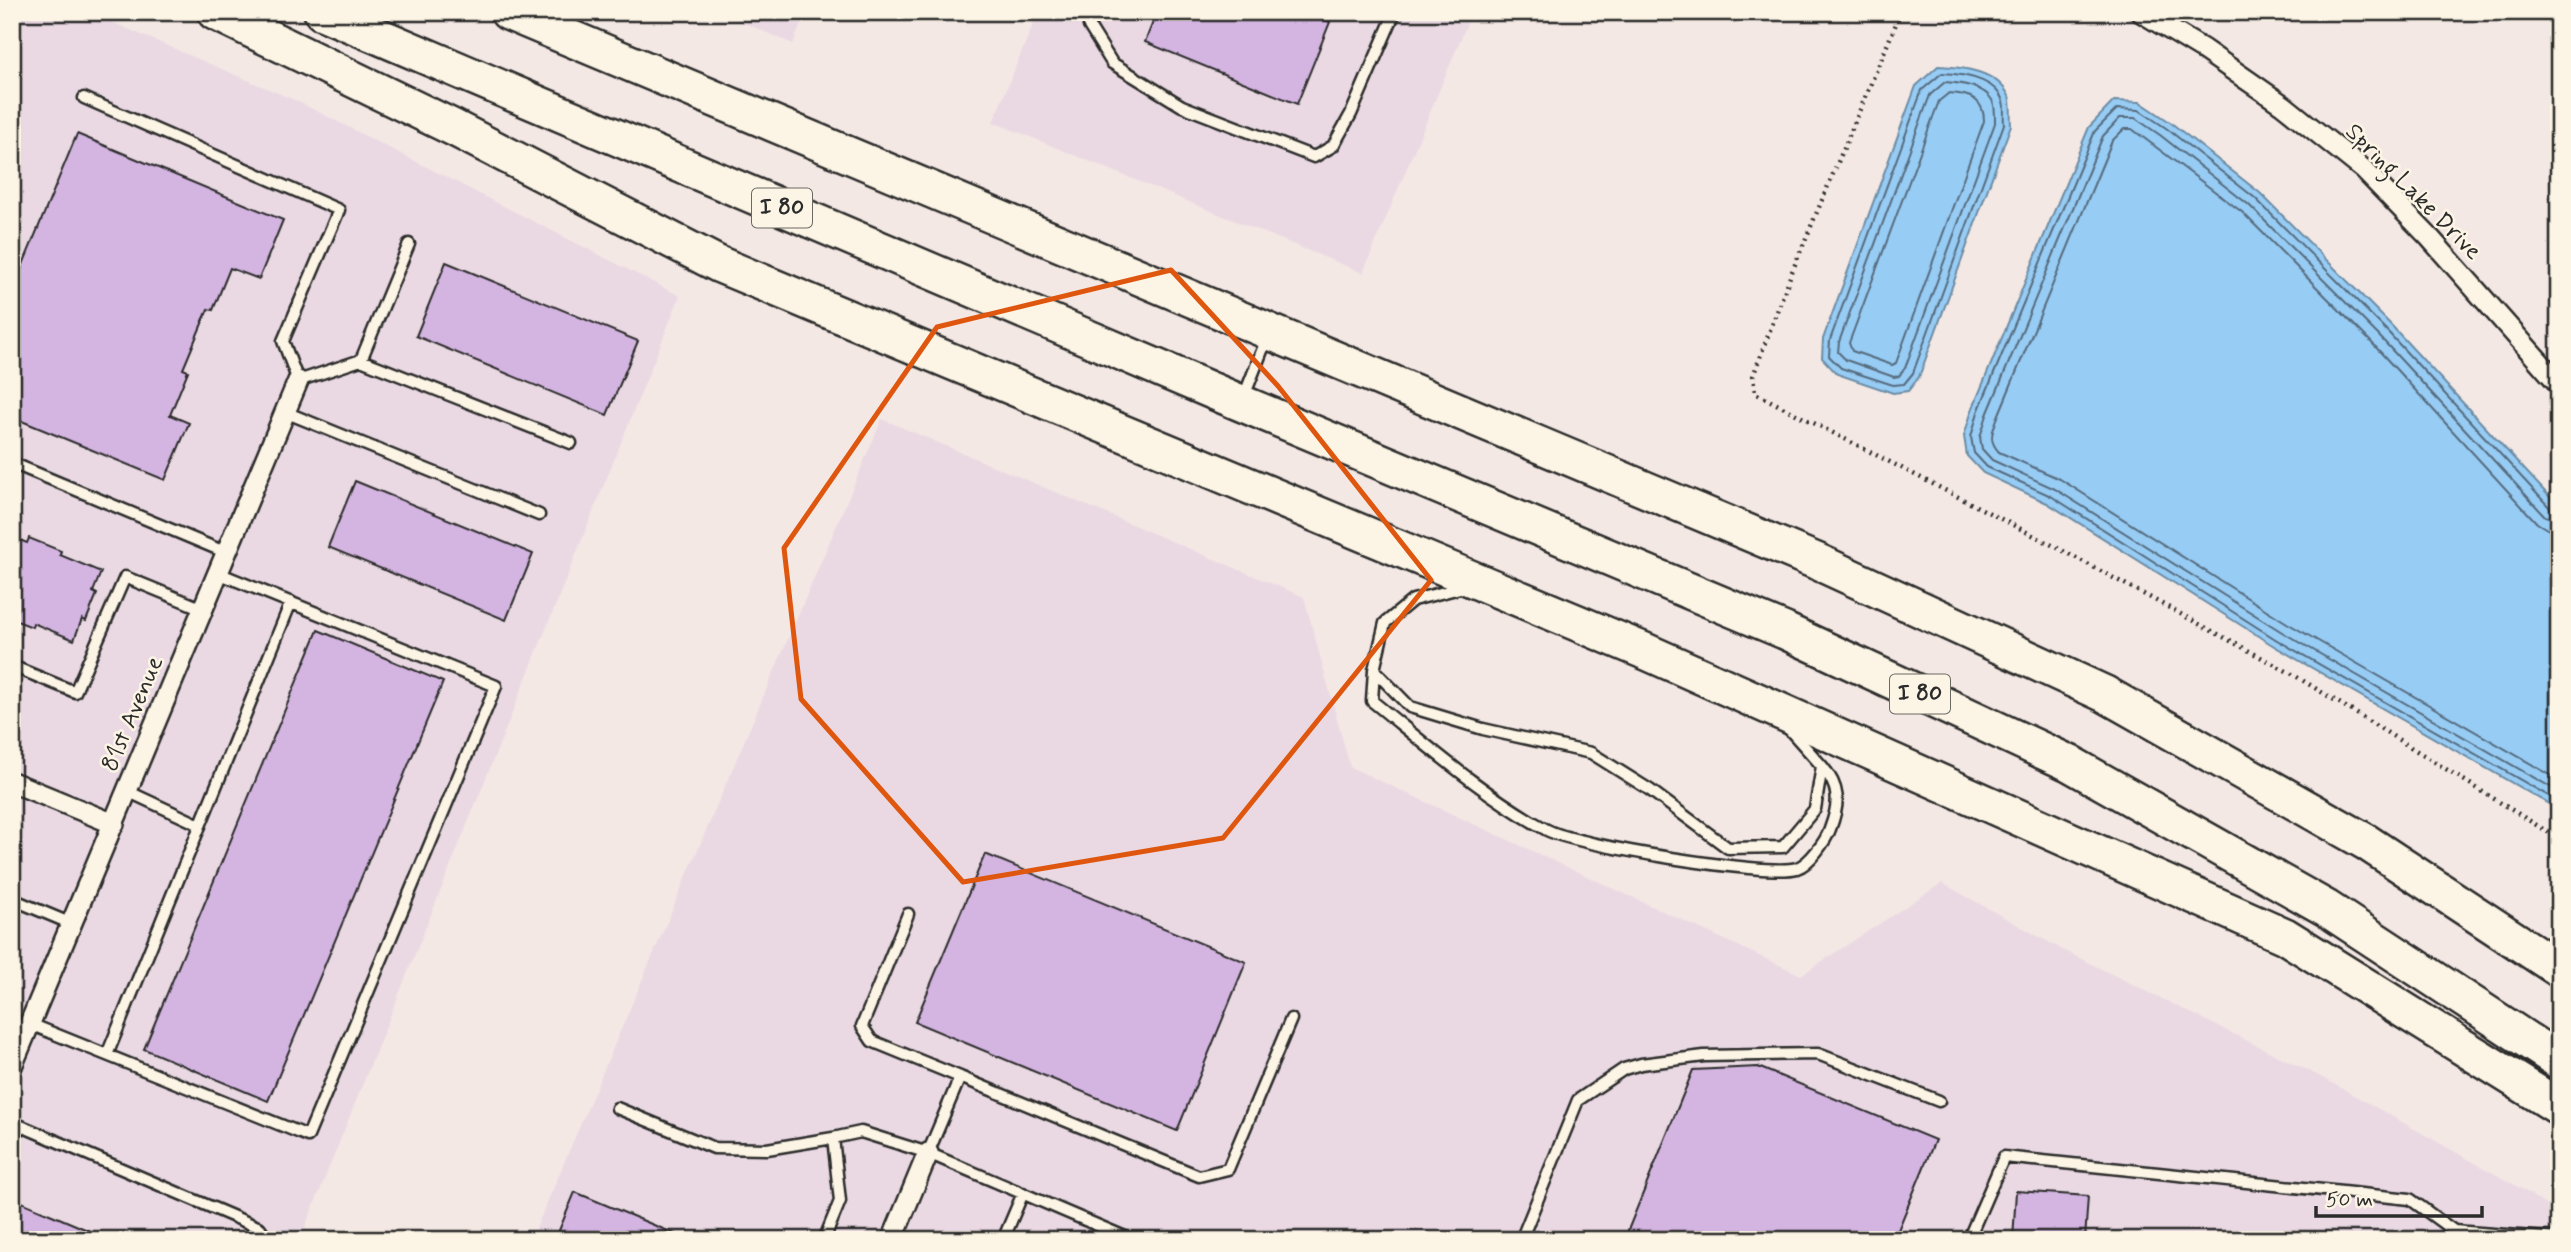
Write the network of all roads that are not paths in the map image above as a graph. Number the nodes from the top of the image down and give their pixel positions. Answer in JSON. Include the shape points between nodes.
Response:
{"nodes":[{"id":1,"x":215,"y":12,"type":"edge"},
{"id":2,"x":322,"y":12,"type":"edge"},
{"id":3,"x":508,"y":12,"type":"edge"},
{"id":4,"x":1095,"y":12,"type":"edge"},
{"id":5,"x":1395,"y":12,"type":"edge"},
{"id":6,"x":2141,"y":12,"type":"edge"},
{"id":7,"x":84,"y":98,"type":"dead end"},
{"id":8,"x":409,"y":244,"type":"dead end"},
{"id":9,"x":1270,"y":331,"type":"junction"},
{"id":10,"x":361,"y":360,"type":"junction"},
{"id":11,"x":298,"y":381,"type":"junction"},
{"id":12,"x":2559,"y":384,"type":"edge"},
{"id":13,"x":1241,"y":403,"type":"junction"},
{"id":14,"x":285,"y":412,"type":"junction"},
{"id":15,"x":571,"y":443,"type":"dead end"},
{"id":16,"x":12,"y":463,"type":"edge"},
{"id":17,"x":539,"y":515,"type":"dead end"},
{"id":18,"x":227,"y":553,"type":"junction"},
{"id":19,"x":219,"y":573,"type":"junction"},
{"id":20,"x":1480,"y":582,"type":"junction"},
{"id":21,"x":291,"y":602,"type":"junction"},
{"id":22,"x":203,"y":608,"type":"junction"},
{"id":23,"x":12,"y":666,"type":"edge"},
{"id":24,"x":1374,"y":670,"type":"junction"},
{"id":25,"x":1766,"y":705,"type":"junction"},
{"id":26,"x":1822,"y":766,"type":"junction"},
{"id":27,"x":12,"y":782,"type":"edge"},
{"id":28,"x":127,"y":792,"type":"junction"},
{"id":29,"x":114,"y":824,"type":"junction"},
{"id":30,"x":200,"y":825,"type":"junction"},
{"id":31,"x":12,"y":899,"type":"edge"},
{"id":32,"x":908,"y":914,"type":"dead end"},
{"id":33,"x":72,"y":924,"type":"junction"},
{"id":34,"x":2559,"y":969,"type":"edge"},
{"id":35,"x":1291,"y":1019,"type":"dead end"},
{"id":36,"x":30,"y":1024,"type":"junction"},
{"id":37,"x":107,"y":1055,"type":"junction"},
{"id":38,"x":2559,"y":1061,"type":"edge"},
{"id":39,"x":12,"y":1066,"type":"edge"},
{"id":40,"x":960,"y":1077,"type":"junction"},
{"id":41,"x":1939,"y":1101,"type":"dead end"},
{"id":42,"x":2559,"y":1107,"type":"edge"},
{"id":43,"x":617,"y":1108,"type":"dead end"},
{"id":44,"x":12,"y":1122,"type":"edge"},
{"id":45,"x":832,"y":1138,"type":"junction"},
{"id":46,"x":929,"y":1153,"type":"junction"},
{"id":47,"x":1023,"y":1193,"type":"junction"},
{"id":48,"x":2559,"y":1239,"type":"edge"},
{"id":49,"x":268,"y":1240,"type":"edge"},
{"id":50,"x":824,"y":1240,"type":"edge"},
{"id":51,"x":892,"y":1240,"type":"edge"},
{"id":52,"x":1003,"y":1240,"type":"edge"},
{"id":53,"x":1132,"y":1240,"type":"edge"},
{"id":54,"x":1521,"y":1240,"type":"edge"},
{"id":55,"x":1968,"y":1240,"type":"edge"}],
"edges":[{"from":1,"to":20,"type":"highway","via":[[718,264]]},
{"from":2,"to":13,"type":"highway","number":"I 80"},
{"from":3,"to":9,"type":"highway"},
{"from":4,"to":5,"type":"lane","via":[[1089,26],[1111,63],[1182,106],[1314,157],[1333,146],[1351,114]]},
{"from":6,"to":12,"type":"street","name":"Spring Lake Drive","via":[[2284,105],[2363,169]]},
{"from":7,"to":11,"type":"lane","via":[[339,210],[284,341]]},
{"from":8,"to":10,"type":"lane"},
{"from":9,"to":13,"type":"lane"},
{"from":9,"to":34,"type":"highway","via":[[1816,561],[2105,694],[2366,842]]},
{"from":10,"to":11,"type":"lane"},
{"from":10,"to":15,"type":"lane"},
{"from":11,"to":14,"type":"street","name":"81st Avenue"},
{"from":13,"to":38,"type":"highway","number":"I 80","via":[[1785,631],[2069,763],[2326,908]]},
{"from":14,"to":17,"type":"lane"},
{"from":14,"to":18,"type":"street","name":"81st Avenue"},
{"from":16,"to":18,"type":"lane"},
{"from":18,"to":19,"type":"street","name":"81st Avenue"},
{"from":19,"to":21,"type":"lane"},
{"from":19,"to":22,"type":"street","name":"81st Avenue"},
{"from":20,"to":24,"type":"lane","via":[[1413,600],[1394,615],[1385,623]]},
{"from":20,"to":25,"type":"highway"},
{"from":21,"to":30,"type":"lane"},
{"from":21,"to":37,"type":"lane","via":[[496,686],[308,1136]]},
{"from":22,"to":23,"type":"lane","via":[[125,578],[75,692]]},
{"from":22,"to":28,"type":"street","name":"81st Avenue"},
{"from":24,"to":26,"type":"lane","via":[[1410,706],[1483,729],[1591,753],[1728,848],[1783,847],[1815,809]]},
{"from":24,"to":26,"type":"lane","via":[[1372,701],[1481,788],[1549,831],[1598,844],[1709,864],[1772,871],[1799,868],[1825,842],[1837,810],[1835,781]]},
{"from":25,"to":26,"type":"lane"},
{"from":25,"to":42,"type":"highway","via":[[2285,936]]},
{"from":27,"to":29,"type":"street"},
{"from":28,"to":29,"type":"street","name":"81st Avenue"},
{"from":28,"to":30,"type":"lane"},
{"from":29,"to":33,"type":"street","name":"81st Avenue"},
{"from":30,"to":37,"type":"lane"},
{"from":31,"to":33,"type":"lane"},
{"from":32,"to":40,"type":"lane","via":[[862,1026],[872,1041]]},
{"from":33,"to":36,"type":"street","name":"81st Avenue"},
{"from":35,"to":40,"type":"lane","via":[[1228,1169],[1199,1176]]},
{"from":36,"to":37,"type":"lane"},
{"from":36,"to":39,"type":"street","name":"81st Avenue"},
{"from":40,"to":46,"type":"lane"},
{"from":41,"to":54,"type":"lane","via":[[1818,1054],[1704,1056],[1624,1069],[1578,1100]]},
{"from":43,"to":45,"type":"lane","via":[[715,1148],[767,1149]]},
{"from":44,"to":49,"type":"lane","via":[[260,1228]]},
{"from":45,"to":46,"type":"lane","via":[[861,1132]]},
{"from":45,"to":50,"type":"lane","via":[[840,1201]]},
{"from":46,"to":47,"type":"lane"},
{"from":46,"to":51,"type":"street"},
{"from":47,"to":52,"type":"lane"},
{"from":47,"to":53,"type":"lane"},
{"from":48,"to":55,"type":"lane","via":[[2454,1231],[2410,1199],[2004,1157]]}]}
